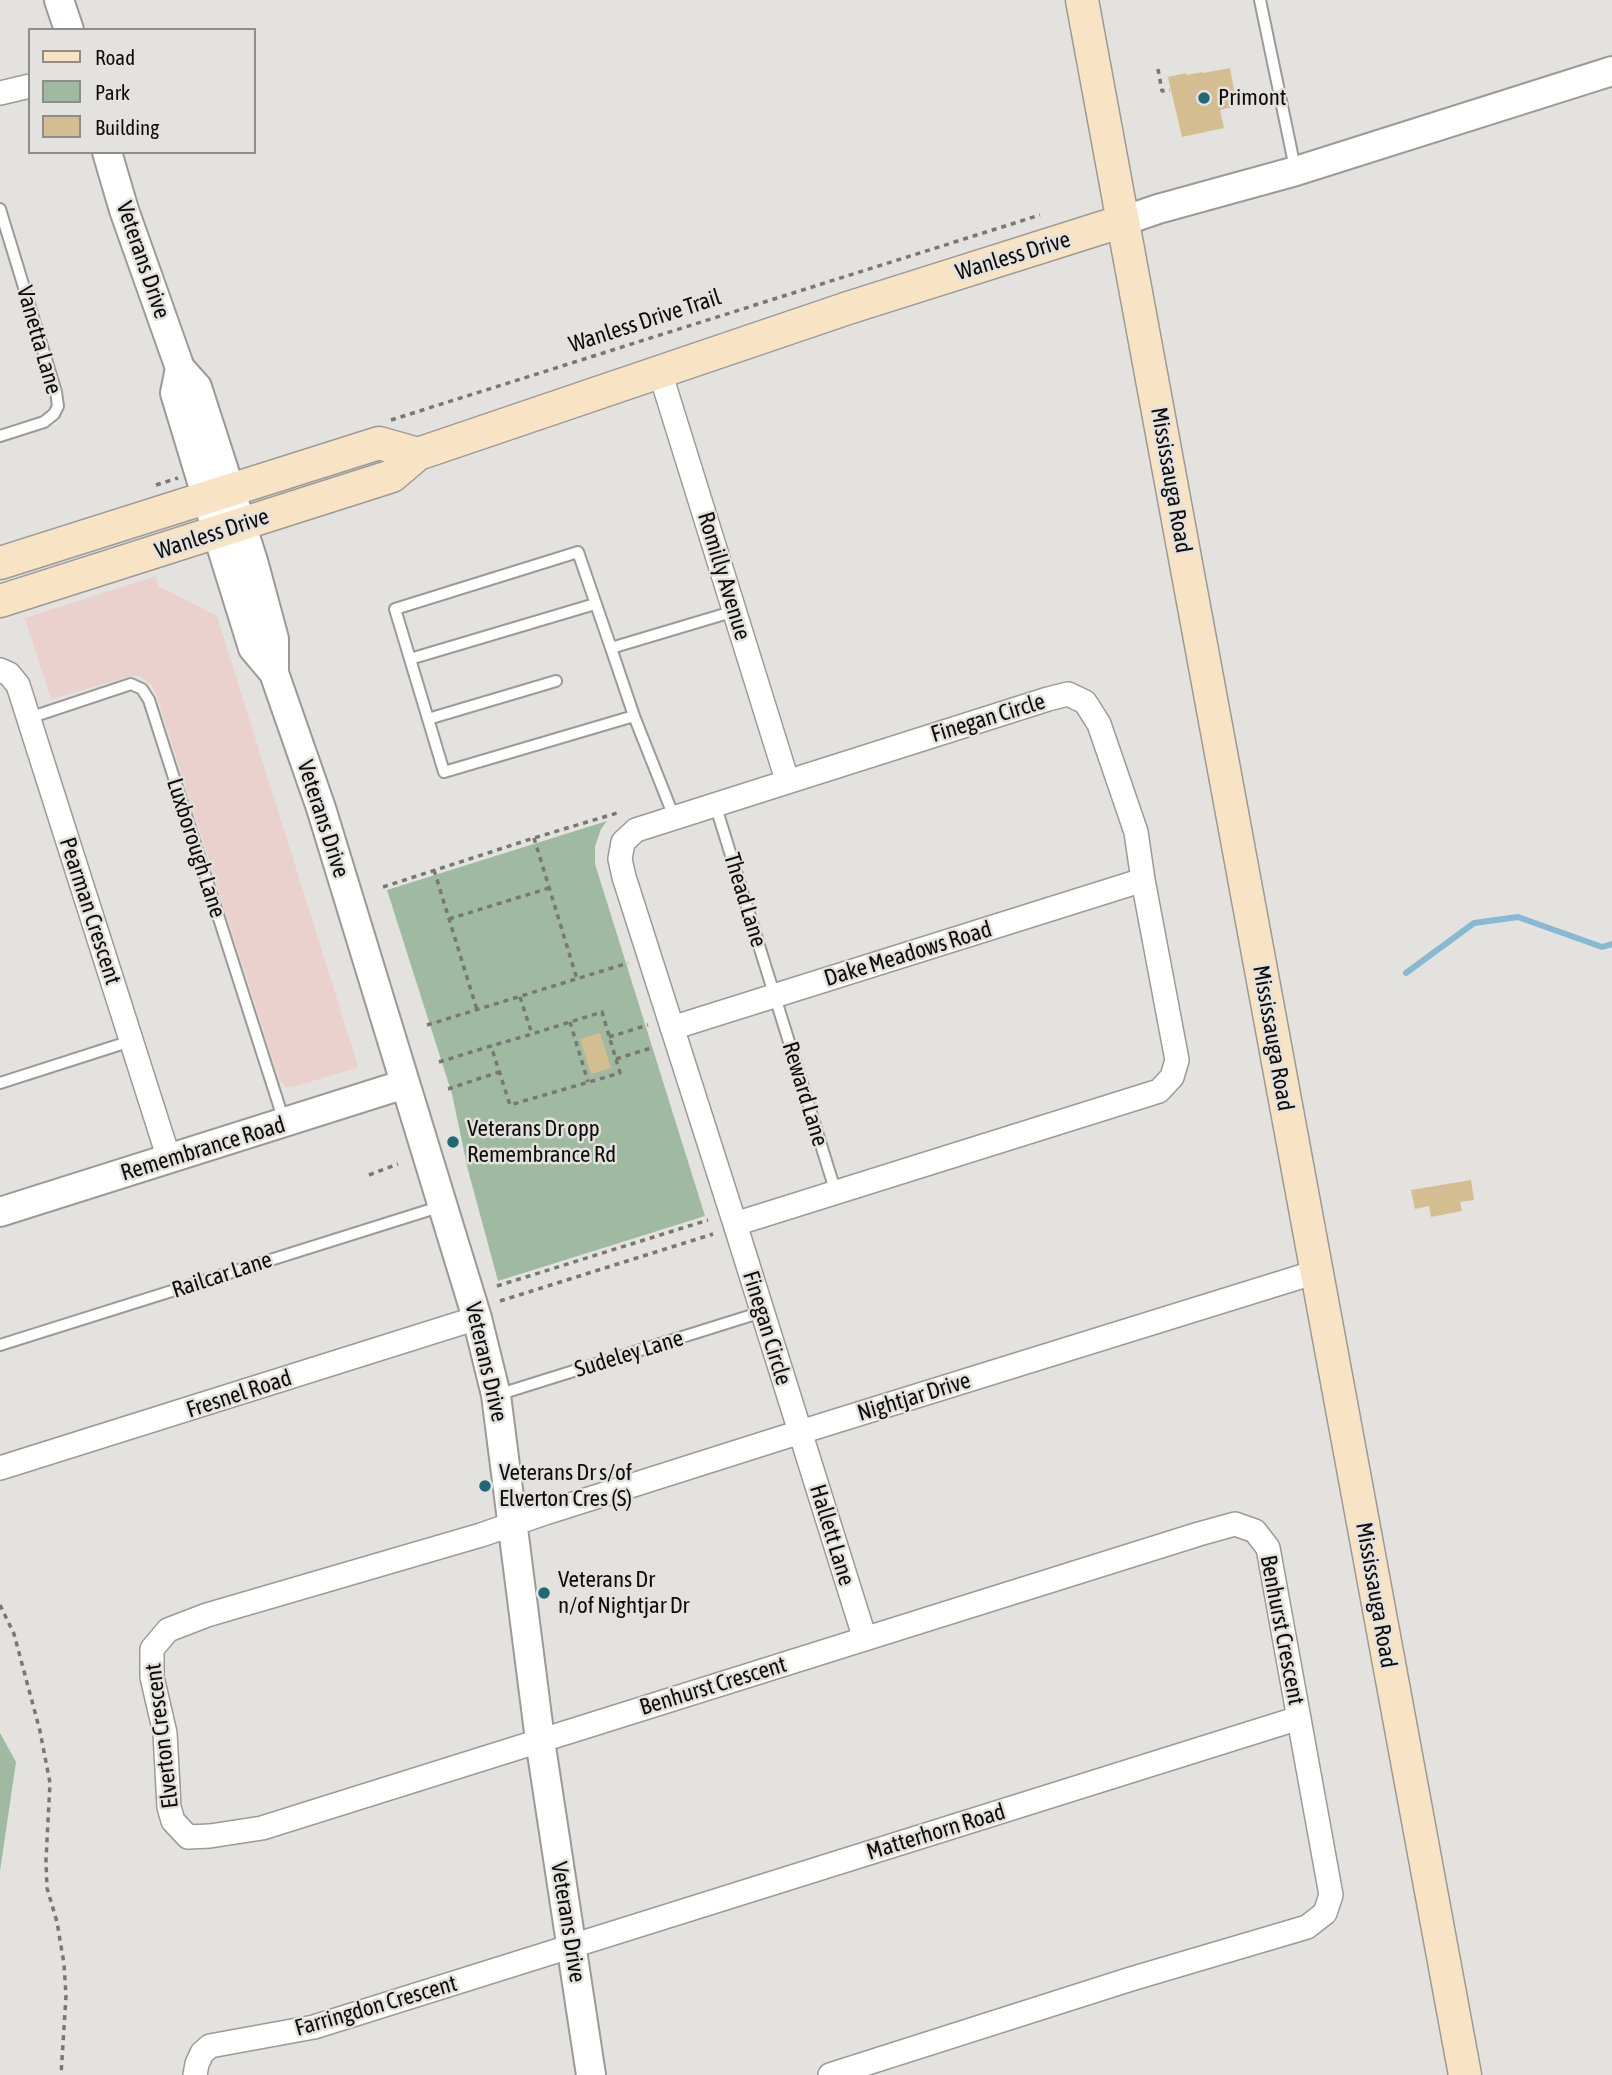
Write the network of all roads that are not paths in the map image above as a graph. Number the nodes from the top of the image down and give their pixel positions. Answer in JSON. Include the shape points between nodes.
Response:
{"nodes":[{"id":1,"x":59,"y":0,"type":"edge"},
{"id":2,"x":1082,"y":0,"type":"edge"},
{"id":3,"x":1260,"y":0,"type":"edge"},
{"id":4,"x":68,"y":28,"type":"edge"},
{"id":5,"x":1612,"y":71,"type":"edge"},
{"id":6,"x":28,"y":86,"type":"edge"},
{"id":7,"x":0,"y":93,"type":"edge"},
{"id":8,"x":108,"y":154,"type":"edge"},
{"id":9,"x":1296,"y":171,"type":"junction"},
{"id":10,"x":0,"y":209,"type":"edge"},
{"id":11,"x":1123,"y":221,"type":"junction"},
{"id":12,"x":660,"y":372,"type":"junction"},
{"id":13,"x":0,"y":436,"type":"edge"},
{"id":14,"x":418,"y":454,"type":"junction"},
{"id":15,"x":219,"y":494,"type":"junction"},
{"id":16,"x":229,"y":528,"type":"junction"},
{"id":17,"x":0,"y":563,"type":"edge"},
{"id":18,"x":0,"y":601,"type":"edge"},
{"id":19,"x":595,"y":604,"type":"junction"},
{"id":20,"x":735,"y":611,"type":"junction"},
{"id":21,"x":611,"y":649,"type":"junction"},
{"id":22,"x":410,"y":659,"type":"junction"},
{"id":23,"x":0,"y":670,"type":"edge"},
{"id":24,"x":556,"y":681,"type":"dead end"},
{"id":25,"x":634,"y":716,"type":"junction"},
{"id":26,"x":29,"y":718,"type":"junction"},
{"id":27,"x":428,"y":719,"type":"junction"},
{"id":28,"x":787,"y":780,"type":"junction"},
{"id":29,"x":715,"y":804,"type":"junction"},
{"id":30,"x":674,"y":817,"type":"junction"},
{"id":31,"x":1143,"y":880,"type":"junction"},
{"id":32,"x":774,"y":996,"type":"junction"},
{"id":33,"x":673,"y":1028,"type":"junction"},
{"id":34,"x":131,"y":1041,"type":"junction"},
{"id":35,"x":0,"y":1083,"type":"edge"},
{"id":36,"x":405,"y":1084,"type":"junction"},
{"id":37,"x":285,"y":1124,"type":"junction"},
{"id":38,"x":169,"y":1159,"type":"junction"},
{"id":39,"x":836,"y":1193,"type":"junction"},
{"id":40,"x":444,"y":1205,"type":"junction"},
{"id":41,"x":0,"y":1212,"type":"edge"},
{"id":42,"x":735,"y":1224,"type":"junction"},
{"id":43,"x":1316,"y":1272,"type":"junction"},
{"id":44,"x":761,"y":1312,"type":"junction"},
{"id":45,"x":477,"y":1318,"type":"junction"},
{"id":46,"x":0,"y":1345,"type":"edge"},
{"id":47,"x":496,"y":1395,"type":"junction"},
{"id":48,"x":799,"y":1432,"type":"junction"},
{"id":49,"x":0,"y":1468,"type":"edge"},
{"id":50,"x":514,"y":1524,"type":"junction"},
{"id":51,"x":864,"y":1639,"type":"junction"},
{"id":52,"x":1299,"y":1718,"type":"junction"},
{"id":53,"x":540,"y":1740,"type":"junction"},
{"id":54,"x":573,"y":1946,"type":"junction"},
{"id":55,"x":195,"y":2075,"type":"edge"},
{"id":56,"x":591,"y":2075,"type":"edge"},
{"id":57,"x":831,"y":2075,"type":"edge"},
{"id":58,"x":1465,"y":2075,"type":"edge"}],
"edges":[{"from":1,"to":4,"type":"street"},
{"from":2,"to":11,"type":"main road","name":"Mississauga Road"},
{"from":3,"to":9,"type":"lane"},
{"from":5,"to":9,"type":"street","name":"Wanless Drive"},
{"from":6,"to":7,"type":"street"},
{"from":8,"to":15,"type":"street","name":"Veterans Drive","via":[[180,368],[197,387]]},
{"from":9,"to":11,"type":"street","name":"Wanless Drive"},
{"from":10,"to":13,"type":"lane","name":"Vanetta Lane","via":[[58,406],[44,422]]},
{"from":11,"to":12,"type":"main road","name":"Wanless Drive"},
{"from":11,"to":43,"type":"main road","name":"Mississauga Road"},
{"from":12,"to":14,"type":"main road","name":"Wanless Drive"},
{"from":12,"to":20,"type":"street","name":"Romilly Avenue"},
{"from":14,"to":15,"type":"main road","name":"Wanless Drive","via":[[379,443]]},
{"from":14,"to":16,"type":"main road","name":"Wanless Drive","via":[[391,476]]},
{"from":15,"to":16,"type":"street","name":"Veterans Drive"},
{"from":15,"to":17,"type":"main road","name":"Wanless Drive"},
{"from":16,"to":18,"type":"main road","name":"Wanless Drive"},
{"from":16,"to":36,"type":"street","name":"Veterans Drive","via":[[253,648],[274,673],[321,808]]},
{"from":19,"to":21,"type":"lane"},
{"from":19,"to":22,"type":"lane"},
{"from":19,"to":22,"type":"lane","via":[[578,552],[395,609]]},
{"from":20,"to":21,"type":"lane"},
{"from":20,"to":28,"type":"street","name":"Romilly Avenue"},
{"from":21,"to":25,"type":"lane"},
{"from":22,"to":27,"type":"lane"},
{"from":23,"to":26,"type":"street","name":"Pearman Crescent","via":[[18,685]]},
{"from":24,"to":27,"type":"lane"},
{"from":25,"to":27,"type":"lane","via":[[444,772]]},
{"from":25,"to":30,"type":"lane"},
{"from":26,"to":34,"type":"street","name":"Pearman Crescent"},
{"from":26,"to":37,"type":"lane","name":"Luxborough Lane","via":[[131,684],[142,689],[149,700]]},
{"from":28,"to":29,"type":"street","name":"Finegan Circle"},
{"from":28,"to":31,"type":"street","name":"Finegan Circle","via":[[1068,694],[1085,702],[1099,724],[1136,832]]},
{"from":29,"to":30,"type":"street","name":"Finegan Circle"},
{"from":29,"to":32,"type":"lane","name":"Thead Lane"},
{"from":30,"to":33,"type":"street","name":"Finegan Circle","via":[[636,830],[623,842],[620,859]]},
{"from":31,"to":32,"type":"street","name":"Dake Meadows Road"},
{"from":31,"to":39,"type":"street","name":"Finegan Circle","via":[[1177,1060],[1172,1077],[1159,1091]]},
{"from":32,"to":33,"type":"street","name":"Dake Meadows Road"},
{"from":32,"to":39,"type":"lane","name":"Reward Lane"},
{"from":33,"to":42,"type":"street","name":"Finegan Circle"},
{"from":34,"to":35,"type":"lane"},
{"from":34,"to":38,"type":"street","name":"Pearman Crescent"},
{"from":36,"to":37,"type":"street","name":"Remembrance Road"},
{"from":36,"to":40,"type":"street","name":"Veterans Drive"},
{"from":37,"to":38,"type":"street","name":"Remembrance Road"},
{"from":38,"to":41,"type":"street","name":"Remembrance Road"},
{"from":39,"to":42,"type":"street","name":"Finegan Circle"},
{"from":40,"to":45,"type":"street","name":"Veterans Drive"},
{"from":40,"to":46,"type":"lane","name":"Railcar Lane"},
{"from":42,"to":44,"type":"street","name":"Finegan Circle"},
{"from":43,"to":48,"type":"street","name":"Nightjar Drive"},
{"from":43,"to":58,"type":"main road","name":"Mississauga Road"},
{"from":44,"to":47,"type":"lane","name":"Sudeley Lane"},
{"from":44,"to":48,"type":"street","name":"Finegan Circle"},
{"from":45,"to":47,"type":"street","name":"Veterans Drive"},
{"from":45,"to":49,"type":"street","name":"Fresnel Road"},
{"from":47,"to":50,"type":"street","name":"Veterans Drive"},
{"from":48,"to":50,"type":"street","name":"Nightjar Drive"},
{"from":48,"to":51,"type":"street","name":"Hallett Lane"},
{"from":50,"to":53,"type":"street","name":"Veterans Drive"},
{"from":50,"to":53,"type":"street","name":"Elverton Crescent","via":[[168,1630],[152,1649],[152,1677],[165,1733],[169,1807],[173,1821],[188,1836],[262,1828]]},
{"from":51,"to":52,"type":"street","name":"Benhurst Crescent","via":[[1235,1524],[1255,1531],[1268,1548]]},
{"from":51,"to":53,"type":"street","name":"Benhurst Crescent"},
{"from":52,"to":54,"type":"street","name":"Matterhorn Road"},
{"from":52,"to":57,"type":"street","name":"Benhurst Crescent","via":[[1331,1895],[1325,1913],[1307,1927]]},
{"from":53,"to":54,"type":"street","name":"Veterans Drive"},
{"from":54,"to":55,"type":"street","name":"Farringdon Crescent","via":[[314,2027],[210,2046],[202,2053]]},
{"from":54,"to":56,"type":"street","name":"Veterans Drive"}]}
